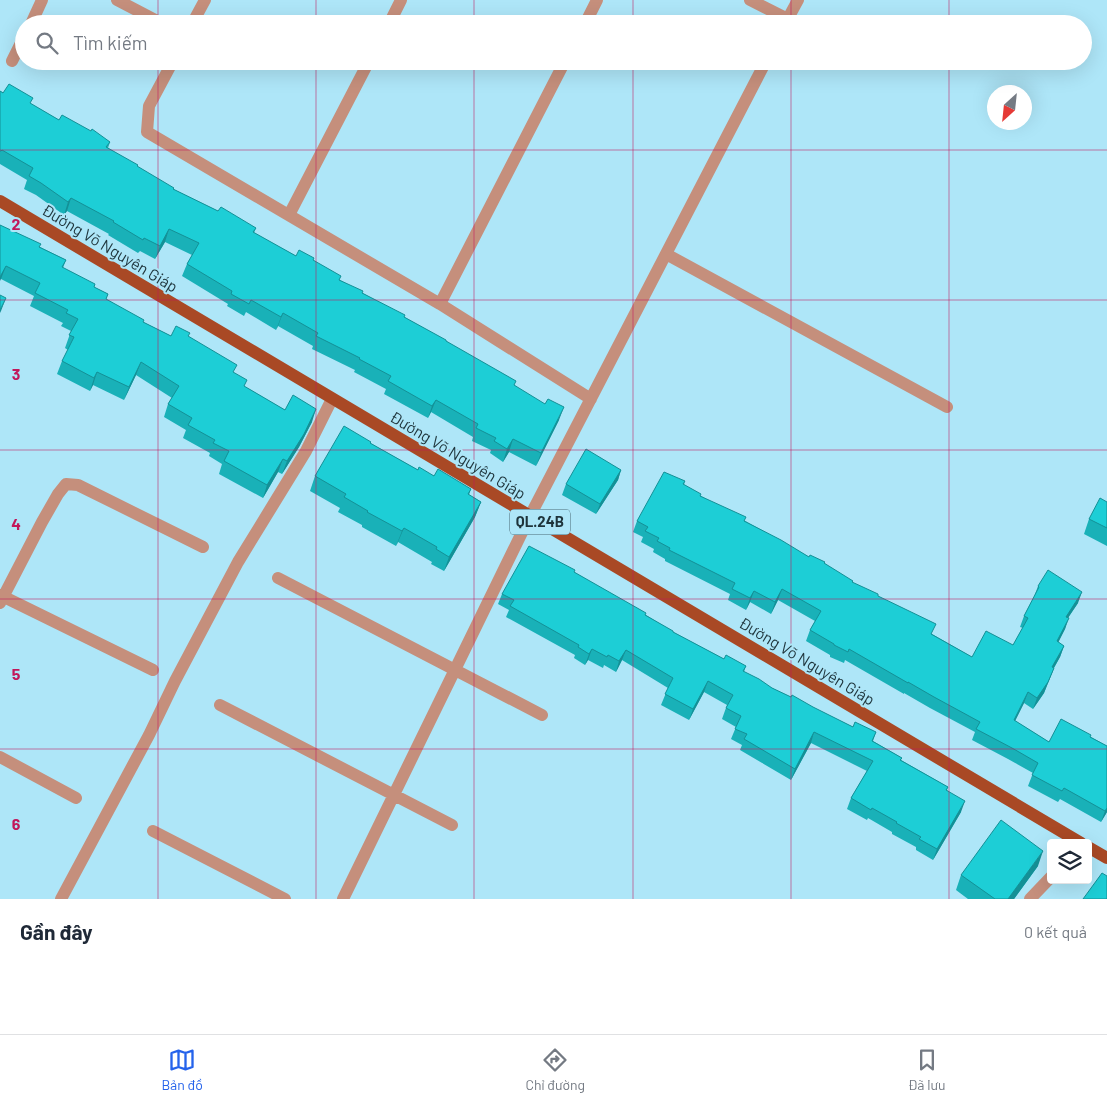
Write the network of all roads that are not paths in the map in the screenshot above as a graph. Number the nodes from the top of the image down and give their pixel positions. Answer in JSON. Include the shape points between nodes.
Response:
{"nodes":[{"id":1,"x":42,"y":0,"type":"edge"},
{"id":2,"x":117,"y":0,"type":"edge"},
{"id":3,"x":204,"y":0,"type":"edge"},
{"id":4,"x":401,"y":0,"type":"edge"},
{"id":5,"x":597,"y":0,"type":"edge"},
{"id":6,"x":750,"y":0,"type":"edge"},
{"id":7,"x":798,"y":0,"type":"edge"},
{"id":8,"x":34,"y":15,"type":"edge"},
{"id":9,"x":146,"y":15,"type":"edge"},
{"id":10,"x":196,"y":15,"type":"edge"},
{"id":11,"x":393,"y":15,"type":"edge"},
{"id":12,"x":590,"y":15,"type":"edge"},
{"id":13,"x":775,"y":15,"type":"edge"},
{"id":14,"x":790,"y":15,"type":"edge"},
{"id":15,"x":15,"y":55,"type":"edge"},
{"id":16,"x":12,"y":61,"type":"dead end"},
{"id":17,"x":168,"y":70,"type":"edge"},
{"id":18,"x":364,"y":70,"type":"edge"},
{"id":19,"x":561,"y":70,"type":"edge"},
{"id":20,"x":761,"y":70,"type":"edge"},
{"id":21,"x":0,"y":201,"type":"edge"},
{"id":22,"x":289,"y":215,"type":"junction"},
{"id":23,"x":666,"y":254,"type":"junction"},
{"id":24,"x":440,"y":304,"type":"junction"},
{"id":25,"x":332,"y":398,"type":"junction"},
{"id":26,"x":592,"y":399,"type":"junction"},
{"id":27,"x":947,"y":407,"type":"dead end"},
{"id":28,"x":530,"y":516,"type":"junction"},
{"id":29,"x":204,"y":547,"type":"dead end"},
{"id":30,"x":278,"y":578,"type":"dead end"},
{"id":31,"x":1,"y":598,"type":"edge"},
{"id":32,"x":153,"y":670,"type":"dead end"},
{"id":33,"x":455,"y":670,"type":"junction"},
{"id":34,"x":220,"y":705,"type":"dead end"},
{"id":35,"x":542,"y":715,"type":"dead end"},
{"id":36,"x":0,"y":757,"type":"edge"},
{"id":37,"x":394,"y":795,"type":"junction"},
{"id":38,"x":76,"y":798,"type":"dead end"},
{"id":39,"x":452,"y":825,"type":"dead end"},
{"id":40,"x":153,"y":831,"type":"dead end"},
{"id":41,"x":1074,"y":839,"type":"edge"},
{"id":42,"x":1092,"y":849,"type":"edge"},
{"id":43,"x":1107,"y":858,"type":"edge"},
{"id":44,"x":1047,"y":881,"type":"edge"},
{"id":45,"x":61,"y":899,"type":"edge"},
{"id":46,"x":285,"y":899,"type":"edge"},
{"id":47,"x":344,"y":899,"type":"edge"},
{"id":48,"x":1030,"y":899,"type":"edge"}],
"edges":[{"from":1,"to":8,"type":"street"},
{"from":2,"to":9,"type":"street"},
{"from":3,"to":10,"type":"street"},
{"from":4,"to":11,"type":"street"},
{"from":5,"to":12,"type":"street"},
{"from":6,"to":13,"type":"street"},
{"from":7,"to":14,"type":"street"},
{"from":15,"to":16,"type":"street"},
{"from":17,"to":22,"type":"street","via":[[149,106],[148,132]]},
{"from":18,"to":22,"type":"street"},
{"from":19,"to":24,"type":"street"},
{"from":20,"to":23,"type":"street"},
{"from":21,"to":25,"type":"main road","name":"Đường Võ Nguyên Giáp","number":"QL.24B"},
{"from":22,"to":24,"type":"street"},
{"from":23,"to":26,"type":"street"},
{"from":23,"to":27,"type":"street"},
{"from":24,"to":26,"type":"street"},
{"from":25,"to":28,"type":"main road","name":"Đường Võ Nguyên Giáp","number":"QL.24B"},
{"from":25,"to":45,"type":"street","via":[[306,451],[238,562]]},
{"from":26,"to":28,"type":"street"},
{"from":28,"to":33,"type":"street"},
{"from":28,"to":41,"type":"main road","name":"Đường Võ Nguyên Giáp","number":"QL.24B"},
{"from":29,"to":31,"type":"street","via":[[78,485],[66,484]]},
{"from":30,"to":33,"type":"street"},
{"from":31,"to":32,"type":"street"},
{"from":33,"to":35,"type":"street"},
{"from":33,"to":37,"type":"street"},
{"from":34,"to":37,"type":"street"},
{"from":36,"to":38,"type":"street"},
{"from":37,"to":39,"type":"street"},
{"from":37,"to":47,"type":"street"},
{"from":40,"to":46,"type":"street"},
{"from":42,"to":43,"type":"main road"},
{"from":44,"to":48,"type":"street"}]}
